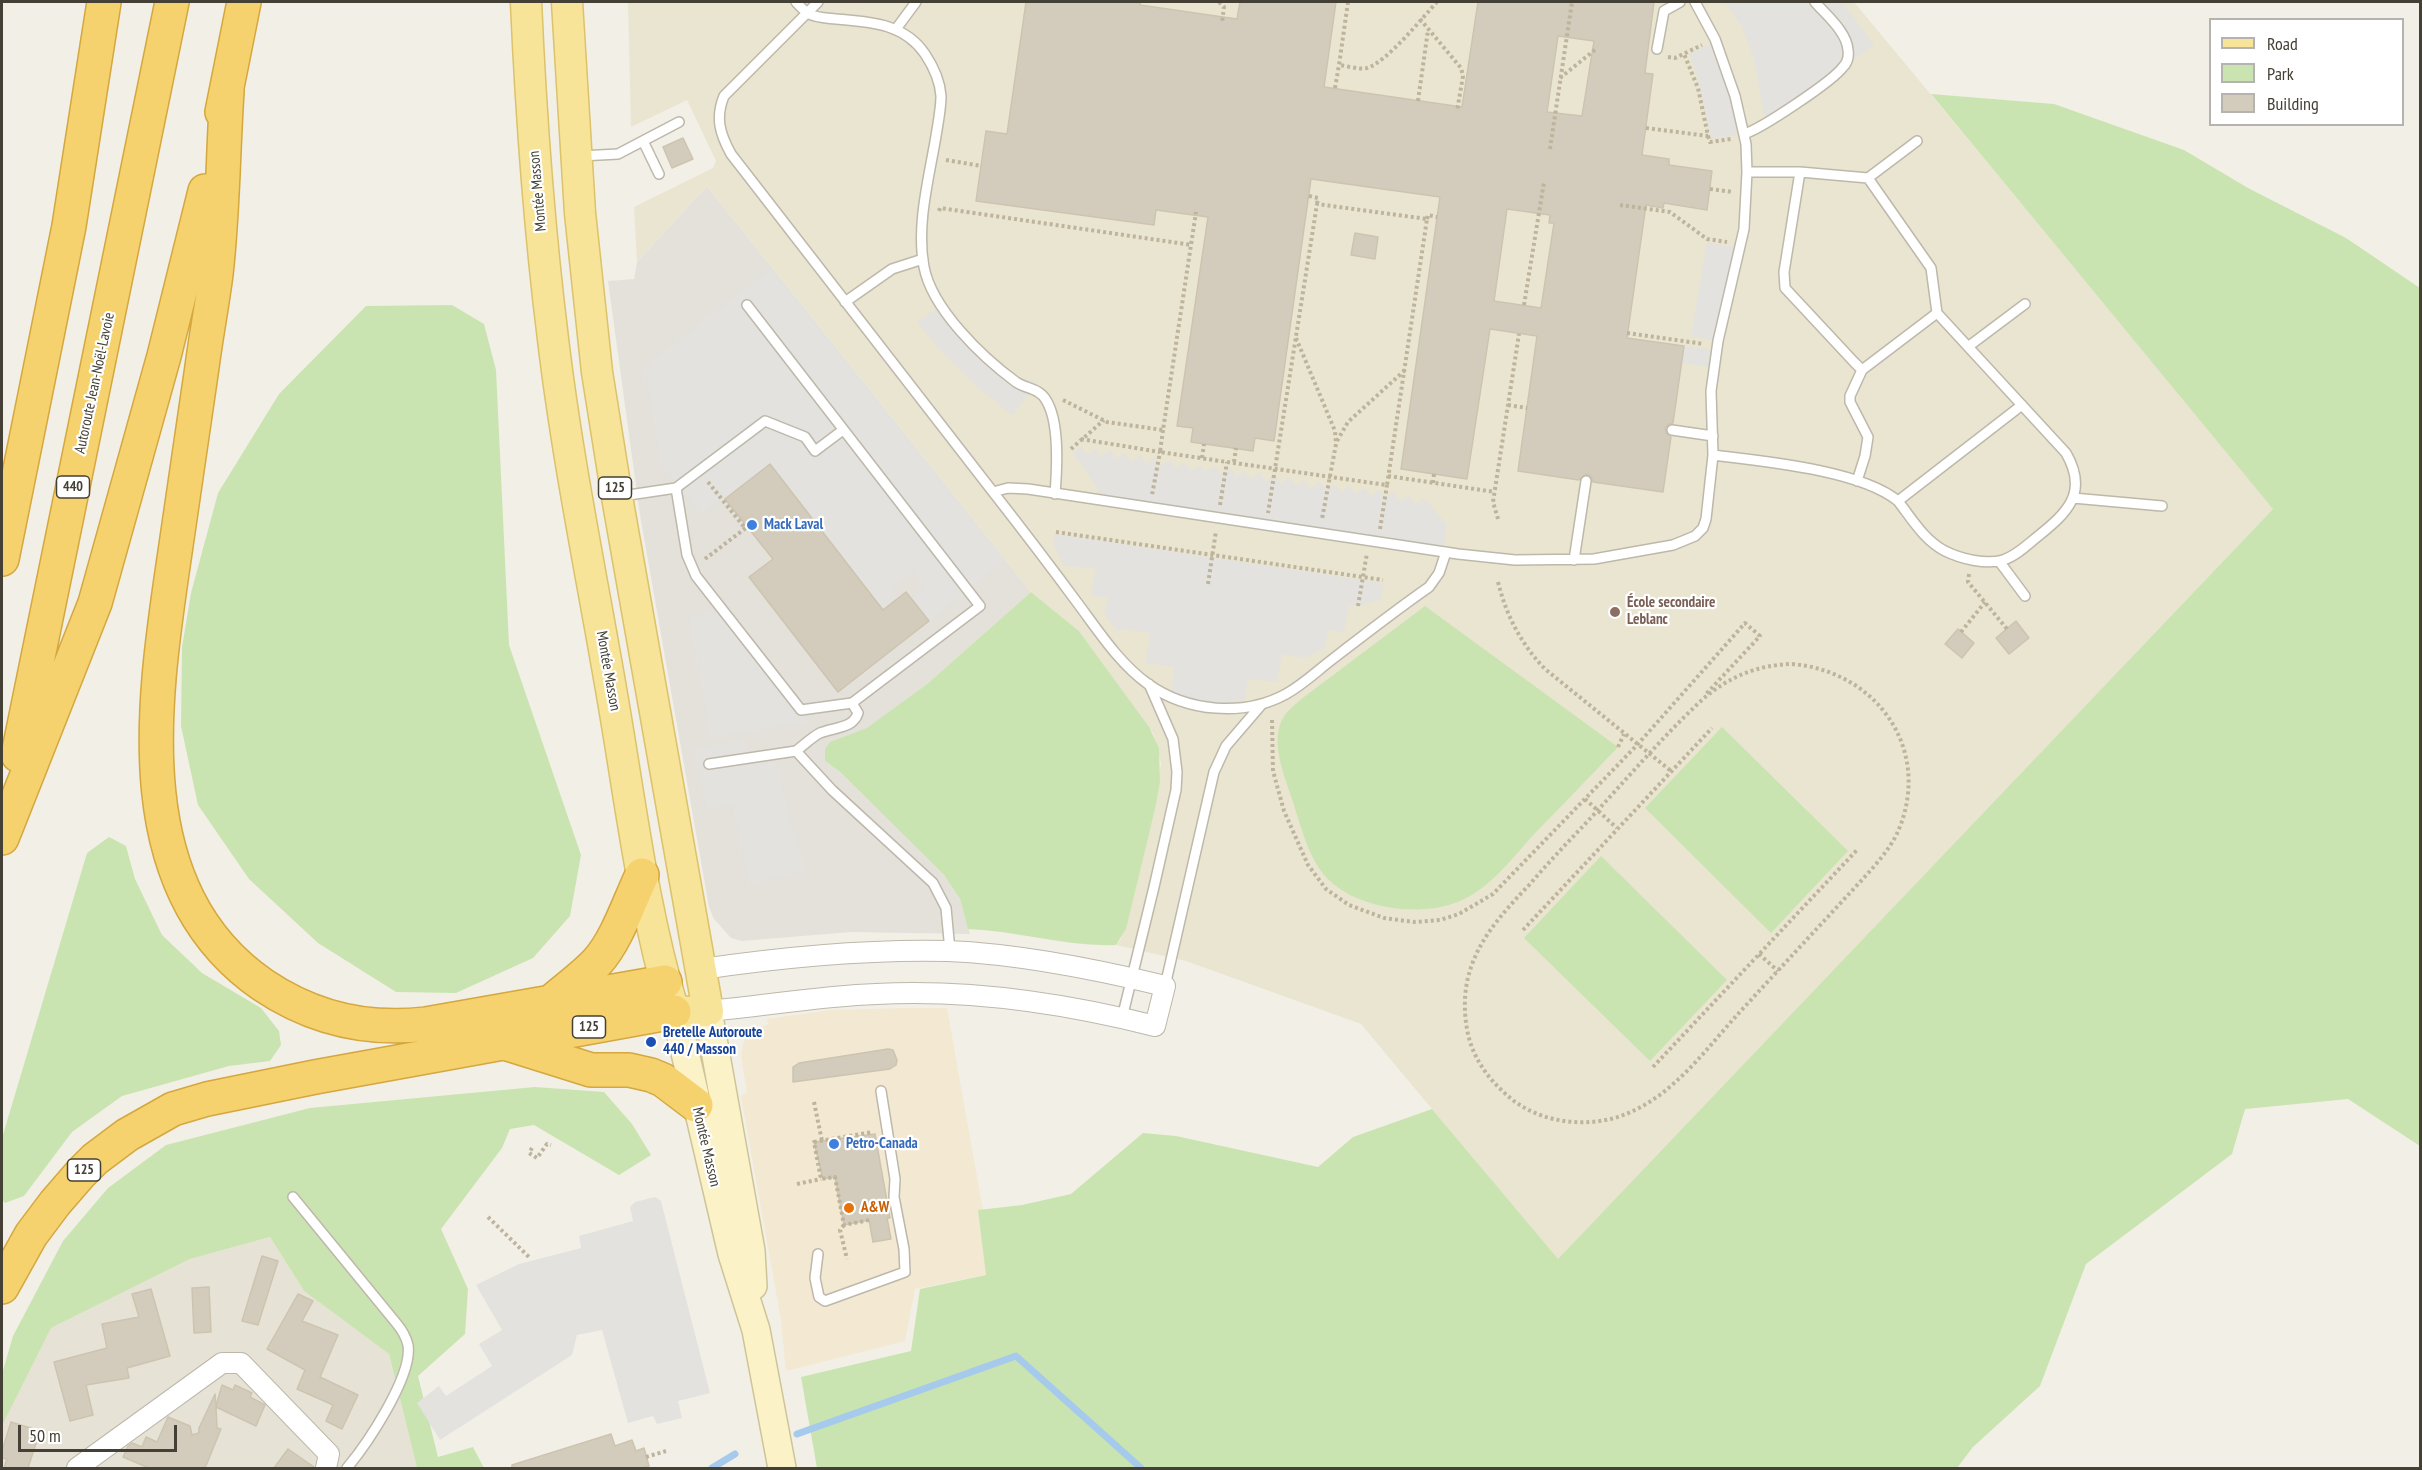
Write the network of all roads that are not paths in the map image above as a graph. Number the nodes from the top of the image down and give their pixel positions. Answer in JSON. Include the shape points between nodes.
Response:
{"nodes":[{"id":1,"x":104,"y":2,"type":"edge"},
{"id":2,"x":172,"y":2,"type":"edge"},
{"id":3,"x":244,"y":2,"type":"edge"},
{"id":4,"x":526,"y":2,"type":"edge"},
{"id":5,"x":567,"y":2,"type":"edge"},
{"id":6,"x":796,"y":2,"type":"edge"},
{"id":7,"x":818,"y":2,"type":"edge"},
{"id":8,"x":915,"y":2,"type":"edge"},
{"id":9,"x":1680,"y":2,"type":"edge"},
{"id":10,"x":1695,"y":2,"type":"edge"},
{"id":11,"x":1815,"y":2,"type":"edge"},
{"id":12,"x":807,"y":12,"type":"junction"},
{"id":13,"x":896,"y":29,"type":"junction"},
{"id":14,"x":1658,"y":49,"type":"dead end"},
{"id":15,"x":227,"y":91,"type":"junction"},
{"id":16,"x":679,"y":122,"type":"dead end"},
{"id":17,"x":1744,"y":134,"type":"junction"},
{"id":18,"x":643,"y":141,"type":"junction"},
{"id":19,"x":1917,"y":141,"type":"dead end"},
{"id":20,"x":575,"y":156,"type":"junction"},
{"id":21,"x":1747,"y":172,"type":"junction"},
{"id":22,"x":1800,"y":172,"type":"junction"},
{"id":23,"x":659,"y":174,"type":"dead end"},
{"id":24,"x":1868,"y":178,"type":"junction"},
{"id":25,"x":923,"y":260,"type":"junction"},
{"id":26,"x":845,"y":302,"type":"junction"},
{"id":27,"x":2025,"y":304,"type":"dead end"},
{"id":28,"x":747,"y":305,"type":"dead end"},
{"id":29,"x":1937,"y":313,"type":"junction"},
{"id":30,"x":1968,"y":346,"type":"junction"},
{"id":31,"x":1862,"y":370,"type":"junction"},
{"id":32,"x":2022,"y":405,"type":"junction"},
{"id":33,"x":843,"y":429,"type":"junction"},
{"id":34,"x":1672,"y":430,"type":"dead end"},
{"id":35,"x":1713,"y":436,"type":"junction"},
{"id":36,"x":1713,"y":455,"type":"junction"},
{"id":37,"x":1586,"y":481,"type":"dead end"},
{"id":38,"x":1857,"y":481,"type":"junction"},
{"id":39,"x":676,"y":488,"type":"junction"},
{"id":40,"x":993,"y":492,"type":"junction"},
{"id":41,"x":1055,"y":494,"type":"junction"},
{"id":42,"x":617,"y":497,"type":"junction"},
{"id":43,"x":2073,"y":498,"type":"junction"},
{"id":44,"x":1898,"y":501,"type":"junction"},
{"id":45,"x":2162,"y":506,"type":"dead end"},
{"id":46,"x":1446,"y":552,"type":"junction"},
{"id":47,"x":2,"y":559,"type":"edge"},
{"id":48,"x":1574,"y":560,"type":"junction"},
{"id":49,"x":1999,"y":561,"type":"junction"},
{"id":50,"x":2025,"y":596,"type":"dead end"},
{"id":51,"x":1149,"y":684,"type":"junction"},
{"id":52,"x":852,"y":703,"type":"junction"},
{"id":53,"x":1262,"y":704,"type":"junction"},
{"id":54,"x":796,"y":751,"type":"junction"},
{"id":55,"x":709,"y":764,"type":"dead end"},
{"id":56,"x":2,"y":836,"type":"edge"},
{"id":57,"x":642,"y":875,"type":"junction"},
{"id":58,"x":950,"y":951,"type":"junction"},
{"id":59,"x":702,"y":969,"type":"junction"},
{"id":60,"x":1131,"y":978,"type":"junction"},
{"id":61,"x":1166,"y":986,"type":"junction"},
{"id":62,"x":669,"y":997,"type":"junction"},
{"id":63,"x":550,"y":1002,"type":"junction"},
{"id":64,"x":708,"y":1011,"type":"junction"},
{"id":65,"x":1122,"y":1018,"type":"junction"},
{"id":66,"x":504,"y":1043,"type":"junction"},
{"id":67,"x":881,"y":1091,"type":"dead end"},
{"id":68,"x":696,"y":1105,"type":"junction"},
{"id":69,"x":293,"y":1197,"type":"dead end"},
{"id":70,"x":818,"y":1254,"type":"dead end"},
{"id":71,"x":2,"y":1287,"type":"edge"},
{"id":72,"x":756,"y":1330,"type":"junction"},
{"id":73,"x":77,"y":1468,"type":"edge"},
{"id":74,"x":326,"y":1468,"type":"edge"},
{"id":75,"x":347,"y":1468,"type":"edge"},
{"id":76,"x":782,"y":1468,"type":"edge"}],
"edges":[{"from":1,"to":47,"type":"highway","via":[[69,226]]},
{"from":2,"to":56,"type":"highway","name":"Autoroute Jean-Noël-Lavoie","number":"440"},
{"from":3,"to":15,"type":"highway"},
{"from":4,"to":57,"type":"main road","name":"Montée Masson","via":[[535,160],[555,352]]},
{"from":5,"to":20,"type":"main road","name":"Montée Masson","number":"125"},
{"from":6,"to":12,"type":"lane"},
{"from":7,"to":12,"type":"lane"},
{"from":8,"to":13,"type":"lane"},
{"from":9,"to":14,"type":"lane","via":[[1664,11]]},
{"from":10,"to":17,"type":"lane","via":[[1719,47]]},
{"from":11,"to":17,"type":"lane","via":[[1846,42],[1845,65],[1766,124]]},
{"from":12,"to":13,"type":"lane"},
{"from":12,"to":26,"type":"lane","via":[[724,96],[719,129],[731,154]]},
{"from":13,"to":25,"type":"lane","via":[[922,50],[940,87],[923,221]]},
{"from":15,"to":56,"type":"highway","via":[[167,345],[95,603]]},
{"from":15,"to":63,"type":"highway","via":[[216,273],[158,674],[156,765],[165,831],[175,867],[196,913],[225,950],[260,983],[315,1012],[358,1024],[402,1027]]},
{"from":16,"to":18,"type":"lane"},
{"from":17,"to":21,"type":"lane"},
{"from":18,"to":20,"type":"lane","via":[[618,154]]},
{"from":18,"to":23,"type":"lane"},
{"from":19,"to":24,"type":"lane"},
{"from":20,"to":42,"type":"main road","name":"Montée Masson","number":"125","via":[[597,372]]},
{"from":21,"to":22,"type":"lane"},
{"from":21,"to":35,"type":"lane","via":[[1744,229],[1714,367]]},
{"from":22,"to":24,"type":"lane"},
{"from":22,"to":31,"type":"lane","via":[[1784,272],[1785,288]]},
{"from":24,"to":29,"type":"lane","via":[[1931,268]]},
{"from":25,"to":26,"type":"lane","via":[[892,269]]},
{"from":25,"to":41,"type":"lane","via":[[930,285],[949,317],[1018,383],[1033,388],[1049,405],[1058,452]]},
{"from":26,"to":40,"type":"lane"},
{"from":27,"to":30,"type":"lane"},
{"from":28,"to":33,"type":"lane"},
{"from":29,"to":30,"type":"lane"},
{"from":29,"to":31,"type":"lane"},
{"from":30,"to":32,"type":"lane"},
{"from":31,"to":38,"type":"lane","via":[[1850,402],[1868,437]]},
{"from":32,"to":43,"type":"lane","via":[[2071,461],[2075,474]]},
{"from":32,"to":44,"type":"lane"},
{"from":33,"to":39,"type":"lane","via":[[815,451],[805,437],[765,421]]},
{"from":33,"to":52,"type":"lane","via":[[980,606]]},
{"from":34,"to":35,"type":"lane"},
{"from":35,"to":36,"type":"lane"},
{"from":36,"to":38,"type":"lane"},
{"from":36,"to":48,"type":"lane","via":[[1706,519],[1695,536],[1636,553]]},
{"from":37,"to":48,"type":"lane"},
{"from":38,"to":44,"type":"lane"},
{"from":39,"to":42,"type":"lane"},
{"from":39,"to":52,"type":"lane","via":[[687,555],[696,576],[801,710]]},
{"from":40,"to":41,"type":"lane","via":[[1014,488]]},
{"from":40,"to":51,"type":"lane","via":[[1125,662]]},
{"from":41,"to":46,"type":"lane"},
{"from":42,"to":59,"type":"main road","name":"Montée Masson","number":"125"},
{"from":43,"to":45,"type":"lane"},
{"from":43,"to":49,"type":"lane","via":[[2058,520],[2016,554]]},
{"from":44,"to":49,"type":"lane","via":[[1927,538],[1947,552]]},
{"from":46,"to":48,"type":"lane","via":[[1515,560]]},
{"from":46,"to":53,"type":"lane","via":[[1429,587],[1299,686]]},
{"from":49,"to":50,"type":"lane"},
{"from":51,"to":53,"type":"lane","via":[[1197,705],[1237,709]]},
{"from":51,"to":60,"type":"lane","via":[[1173,739],[1176,790]]},
{"from":52,"to":54,"type":"lane","via":[[858,713],[856,719],[820,733]]},
{"from":53,"to":61,"type":"lane","via":[[1226,746],[1214,772]]},
{"from":54,"to":55,"type":"lane"},
{"from":54,"to":58,"type":"lane","via":[[933,883],[946,908]]},
{"from":57,"to":62,"type":"main road","name":"Montée Masson"},
{"from":57,"to":63,"type":"highway","via":[[603,954]]},
{"from":58,"to":59,"type":"street","via":[[837,953]]},
{"from":58,"to":60,"type":"street","via":[[1032,960]]},
{"from":59,"to":62,"type":"main road"},
{"from":59,"to":64,"type":"main road","name":"Montée Masson","number":"125"},
{"from":60,"to":61,"type":"street"},
{"from":60,"to":65,"type":"lane"},
{"from":61,"to":65,"type":"street","via":[[1155,1026]]},
{"from":62,"to":63,"type":"highway"},
{"from":62,"to":64,"type":"main road","number":"125"},
{"from":62,"to":66,"type":"highway","number":"125"},
{"from":62,"to":68,"type":"street","name":"Montée Masson"},
{"from":64,"to":65,"type":"street","via":[[842,996],[923,993],[1005,998]]},
{"from":64,"to":72,"type":"street","name":"Montée Masson","via":[[751,1251]]},
{"from":66,"to":68,"type":"highway","via":[[591,1070],[629,1070],[651,1075]]},
{"from":66,"to":71,"type":"highway","number":"125","via":[[207,1099],[155,1118],[111,1146],[68,1187],[31,1235]]},
{"from":67,"to":70,"type":"lane","via":[[905,1272],[825,1301],[819,1297],[815,1278]]},
{"from":68,"to":72,"type":"street","name":"Montée Masson","via":[[732,1254]]},
{"from":69,"to":75,"type":"lane","via":[[397,1324],[408,1344],[407,1362],[393,1399]]},
{"from":72,"to":76,"type":"street","name":"Montée Masson"},
{"from":73,"to":74,"type":"street","via":[[222,1363],[241,1363],[329,1454]]}]}
